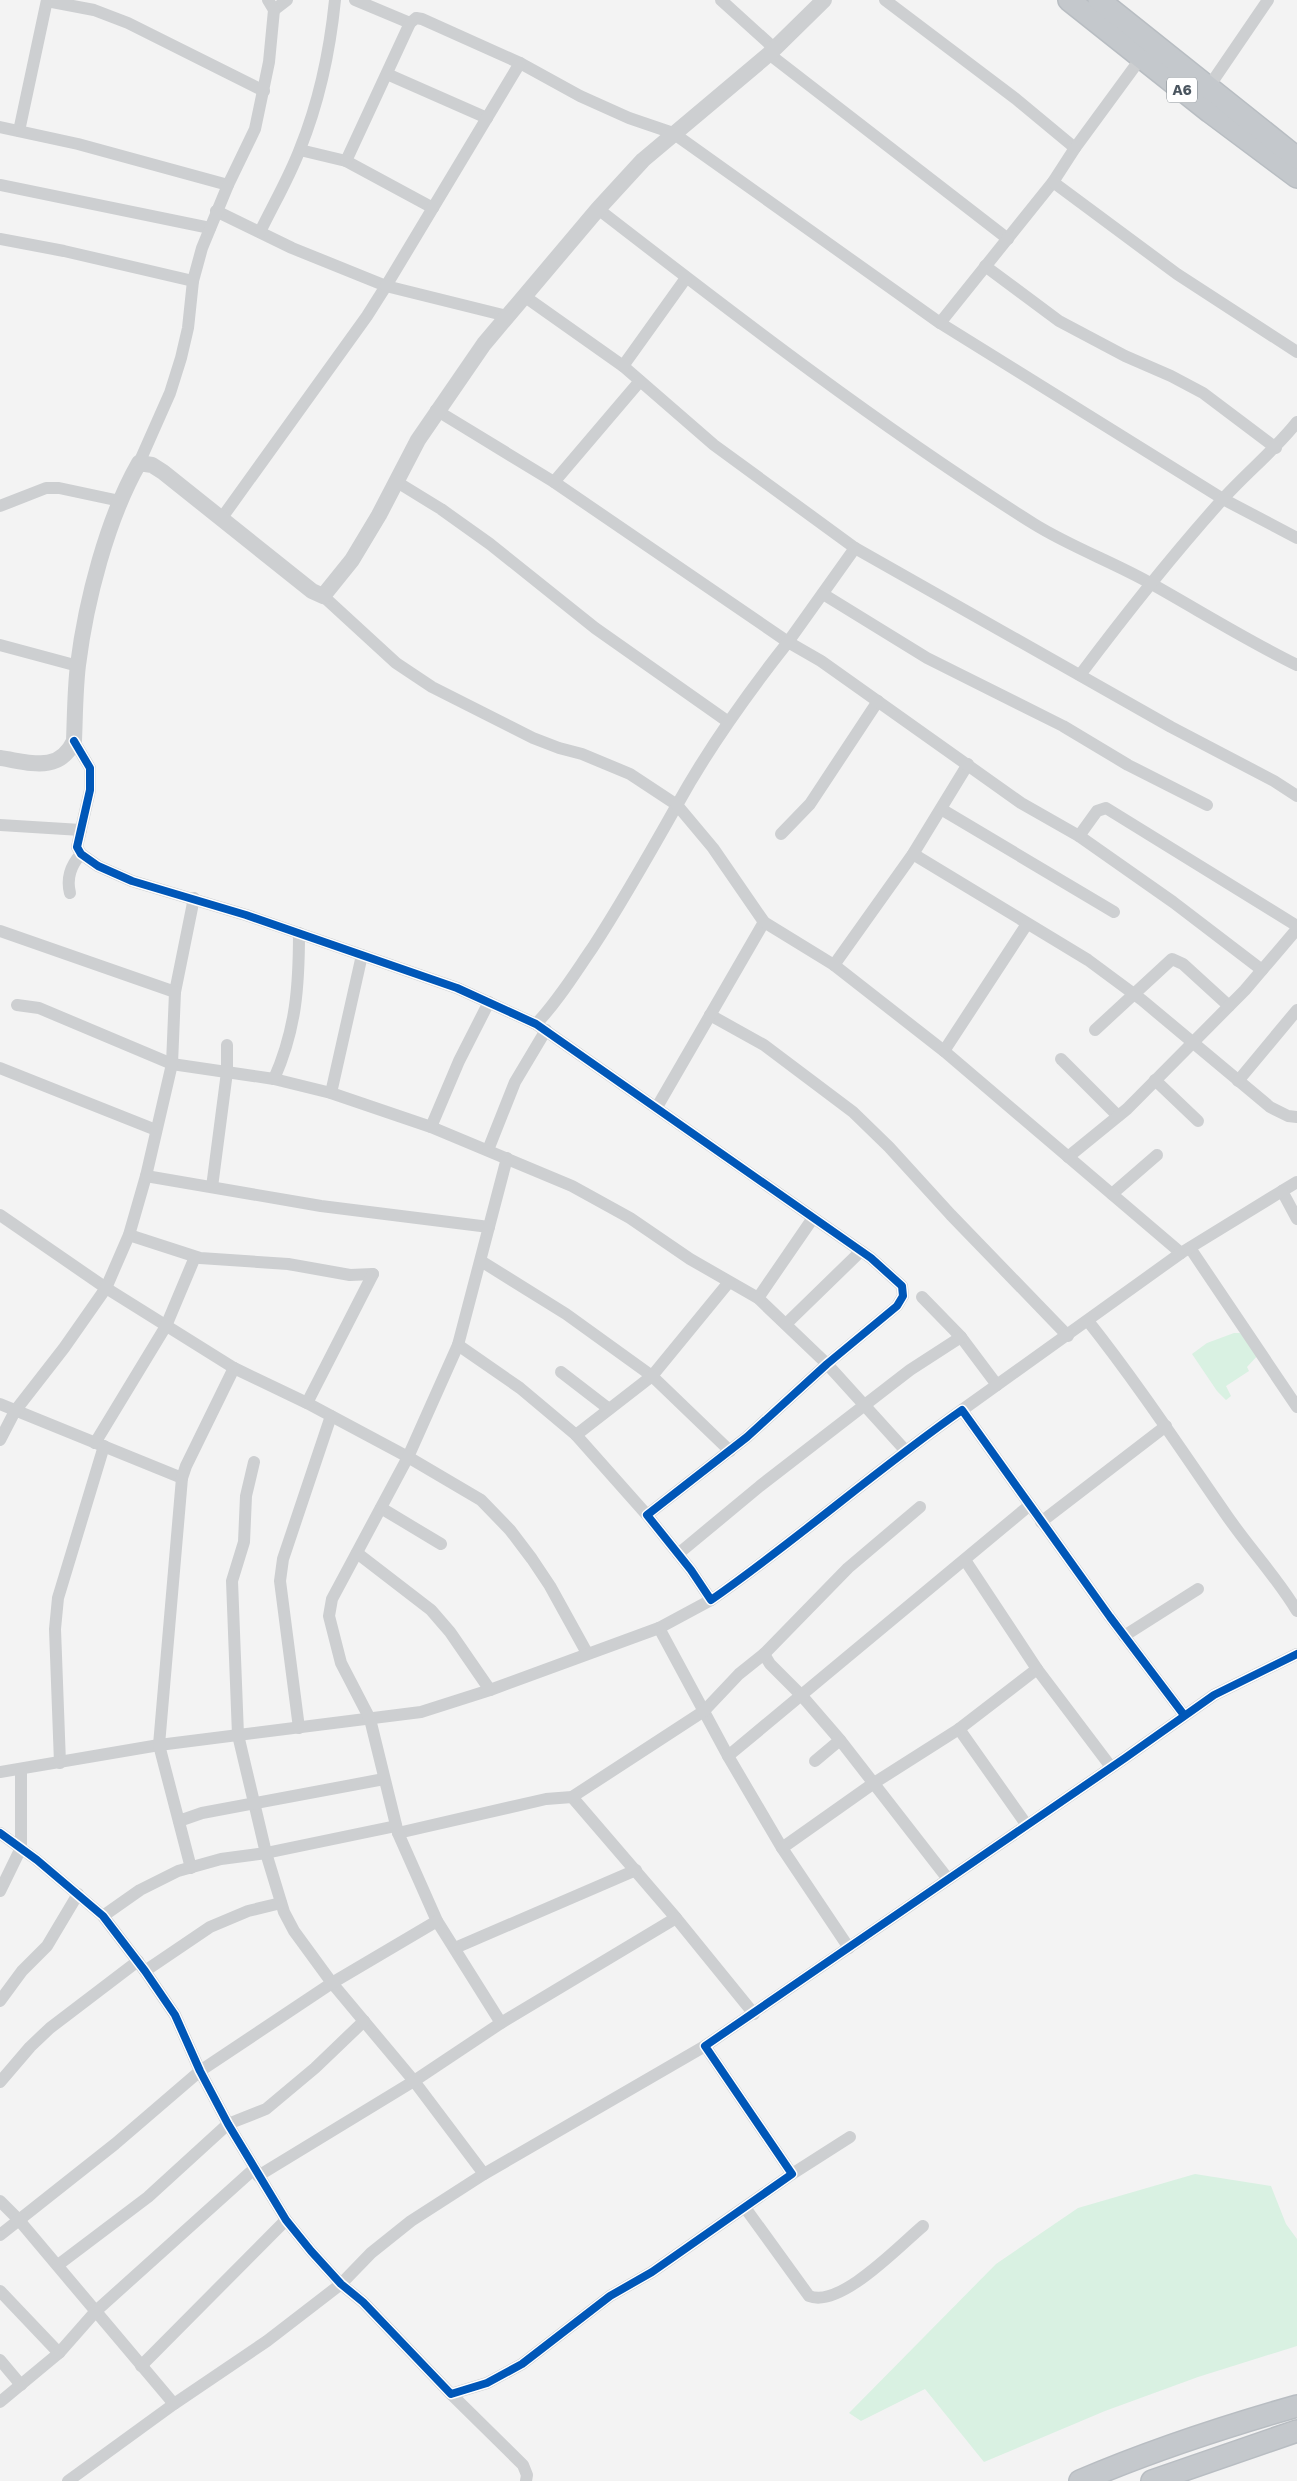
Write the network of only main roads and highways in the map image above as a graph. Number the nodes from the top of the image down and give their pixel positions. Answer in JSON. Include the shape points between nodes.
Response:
{"nodes":[{"id":1,"x":1069,"y":0,"type":"edge"},
{"id":2,"x":1098,"y":0,"type":"edge"},
{"id":3,"x":1297,"y":158,"type":"edge"},
{"id":4,"x":1297,"y":177,"type":"edge"},
{"id":5,"x":1297,"y":2406,"type":"edge"},
{"id":6,"x":1297,"y":2431,"type":"edge"},
{"id":7,"x":1080,"y":2481,"type":"edge"},
{"id":8,"x":1152,"y":2481,"type":"edge"}],
"edges":[{"from":1,"to":4,"type":"highway","number":"A6"},
{"from":2,"to":3,"type":"highway","number":"A6"},
{"from":5,"to":7,"type":"highway","via":[[1120,2464]]},
{"from":6,"to":8,"type":"highway"}]}
